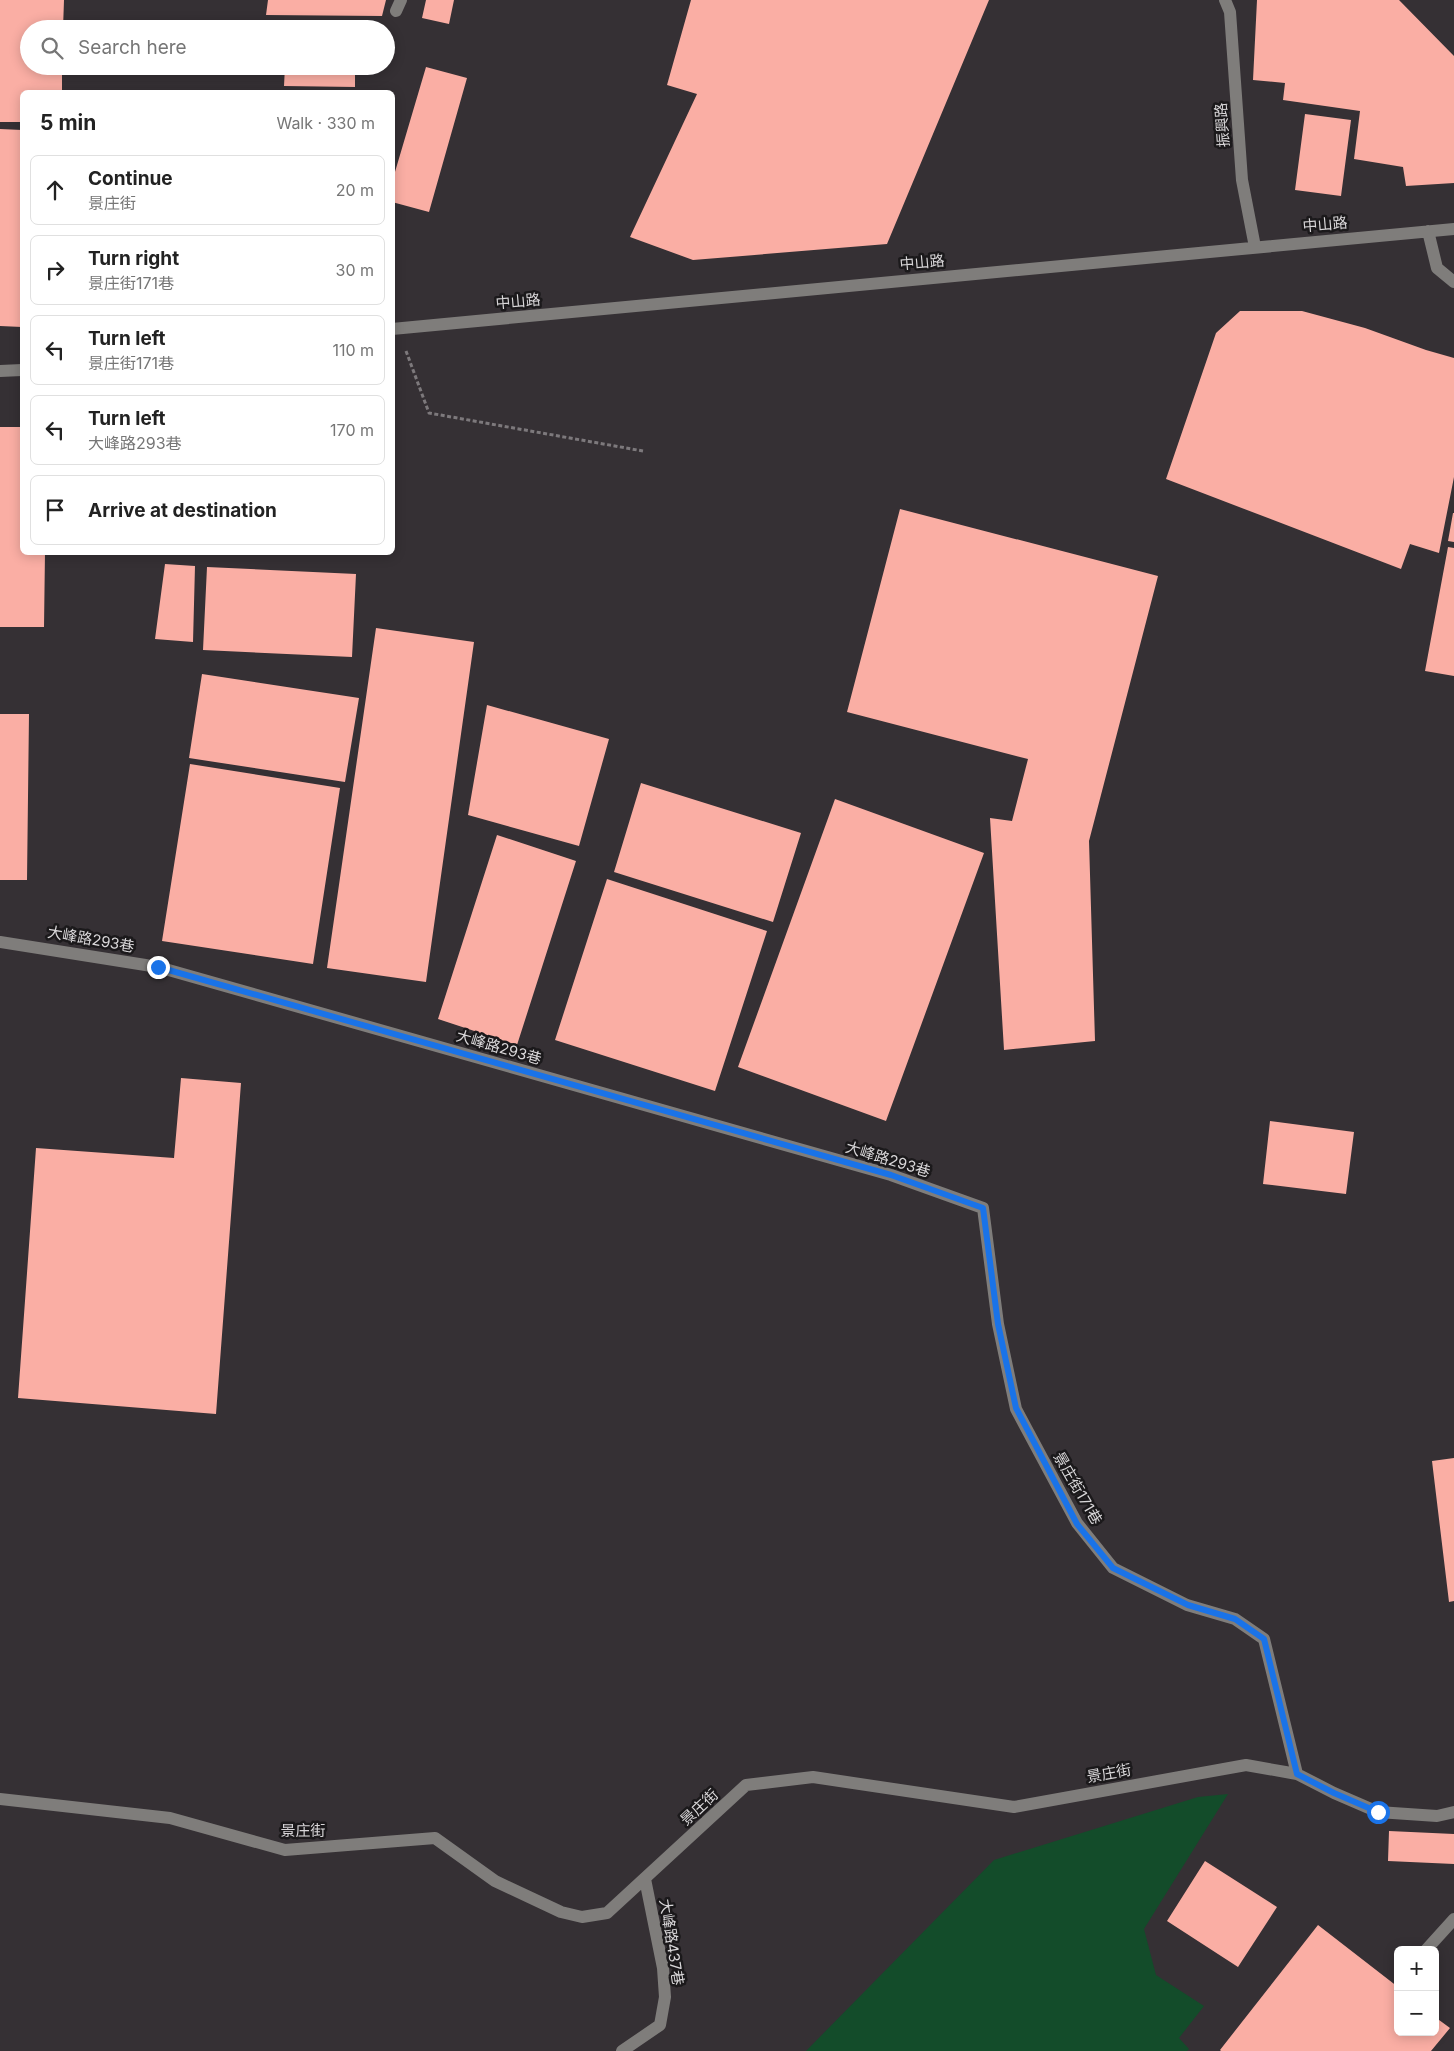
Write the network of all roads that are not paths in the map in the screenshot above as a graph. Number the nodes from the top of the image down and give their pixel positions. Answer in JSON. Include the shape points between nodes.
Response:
{"nodes":[{"id":1,"x":1225,"y":0,"type":"edge"},
{"id":2,"x":1454,"y":229,"type":"edge"},
{"id":3,"x":1428,"y":231,"type":"junction"},
{"id":4,"x":1255,"y":247,"type":"junction"},
{"id":5,"x":1454,"y":282,"type":"edge"},
{"id":6,"x":396,"y":329,"type":"edge"},
{"id":7,"x":20,"y":370,"type":"edge"},
{"id":8,"x":0,"y":372,"type":"edge"},
{"id":9,"x":0,"y":942,"type":"edge"},
{"id":10,"x":983,"y":1208,"type":"joint"},
{"id":11,"x":1297,"y":1774,"type":"junction"},
{"id":12,"x":0,"y":1799,"type":"edge"},
{"id":13,"x":1454,"y":1812,"type":"edge"},
{"id":14,"x":645,"y":1878,"type":"junction"},
{"id":15,"x":1454,"y":1919,"type":"edge"},
{"id":16,"x":1430,"y":1946,"type":"edge"},
{"id":17,"x":622,"y":2051,"type":"edge"}],
"edges":[{"from":1,"to":4,"type":"street","name":"振興路","via":[[1230,12],[1242,180]]},
{"from":2,"to":3,"type":"street","name":"中山路"},
{"from":3,"to":4,"type":"street","name":"中山路"},
{"from":3,"to":5,"type":"street","via":[[1437,268]]},
{"from":4,"to":6,"type":"street","name":"中山路"},
{"from":7,"to":8,"type":"street"},
{"from":9,"to":10,"type":"street","name":"大峰路293巷","via":[[158,967],[891,1175]]},
{"from":10,"to":11,"type":"street","name":"景庄街171巷","via":[[998,1324],[1016,1408],[1077,1524],[1113,1568],[1188,1605],[1235,1619],[1264,1639]]},
{"from":11,"to":13,"type":"street","name":"景庄街","via":[[1378,1812],[1437,1816]]},
{"from":11,"to":14,"type":"street","name":"景庄街","via":[[1246,1765],[1014,1807],[813,1777],[746,1785]]},
{"from":12,"to":14,"type":"street","name":"景庄街","via":[[170,1818],[285,1850],[435,1838],[495,1881],[561,1912],[582,1917],[607,1913]]},
{"from":14,"to":17,"type":"street","name":"大峰路437巷","via":[[663,1968],[665,1997],[660,2025]]},
{"from":15,"to":16,"type":"street"}]}
